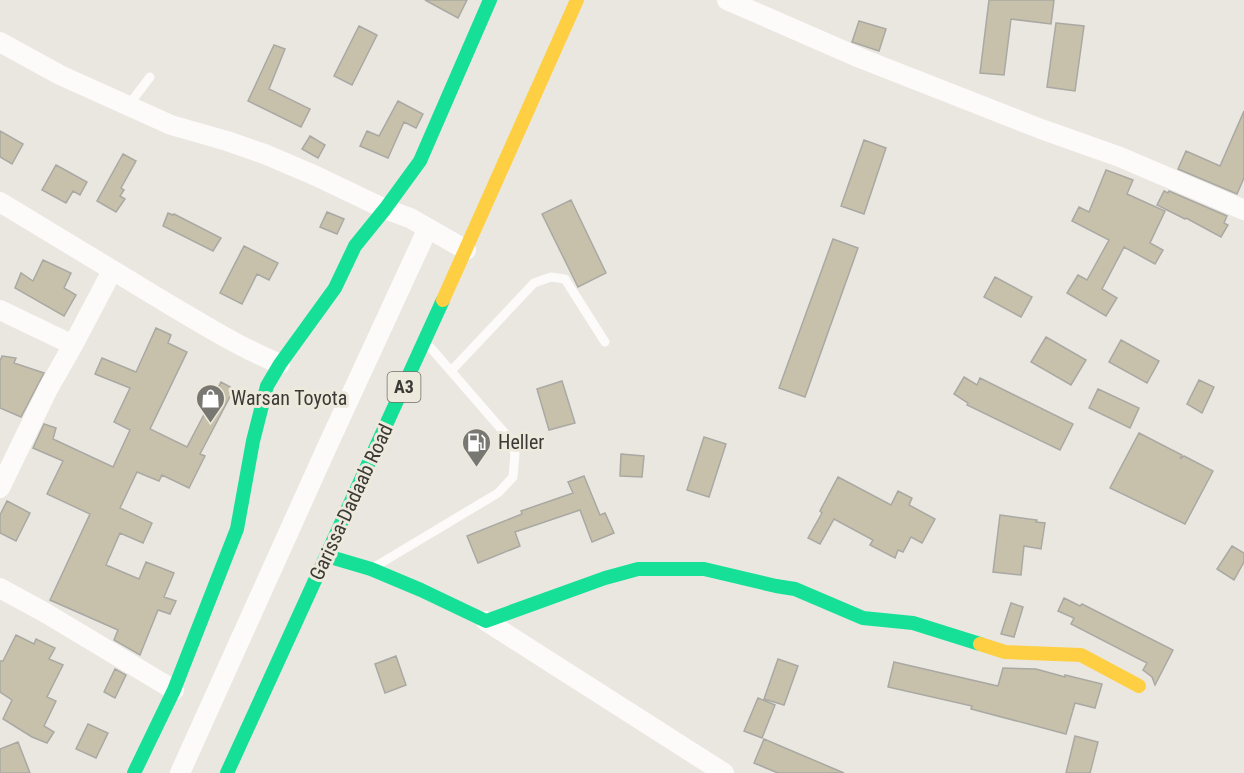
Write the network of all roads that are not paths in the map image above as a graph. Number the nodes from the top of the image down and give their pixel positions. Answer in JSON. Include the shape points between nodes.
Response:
{"nodes":[{"id":1,"x":490,"y":0,"type":"edge"},
{"id":2,"x":577,"y":0,"type":"edge"},
{"id":3,"x":727,"y":0,"type":"edge"},
{"id":4,"x":0,"y":42,"type":"edge"},
{"id":5,"x":150,"y":77,"type":"dead end"},
{"id":6,"x":128,"y":106,"type":"junction"},
{"id":7,"x":0,"y":202,"type":"edge"},
{"id":8,"x":385,"y":209,"type":"junction"},
{"id":9,"x":1244,"y":210,"type":"edge"},
{"id":10,"x":428,"y":228,"type":"junction"},
{"id":11,"x":466,"y":250,"type":"junction"},
{"id":12,"x":112,"y":271,"type":"junction"},
{"id":13,"x":0,"y":310,"type":"edge"},
{"id":14,"x":425,"y":341,"type":"junction"},
{"id":15,"x":605,"y":342,"type":"dead end"},
{"id":16,"x":73,"y":345,"type":"junction"},
{"id":17,"x":280,"y":364,"type":"junction"},
{"id":18,"x":451,"y":371,"type":"junction"},
{"id":19,"x":0,"y":489,"type":"edge"},
{"id":20,"x":327,"y":556,"type":"junction"},
{"id":21,"x":371,"y":569,"type":"junction"},
{"id":22,"x":0,"y":588,"type":"edge"},
{"id":23,"x":486,"y":621,"type":"junction"},
{"id":24,"x":1139,"y":686,"type":"dead end"},
{"id":25,"x":174,"y":690,"type":"junction"},
{"id":26,"x":134,"y":773,"type":"edge"},
{"id":27,"x":180,"y":773,"type":"edge"},
{"id":28,"x":227,"y":773,"type":"edge"},
{"id":29,"x":724,"y":773,"type":"edge"}],
"edges":[{"from":1,"to":8,"type":"main road","via":[[420,160]]},
{"from":2,"to":11,"type":"main road","name":"Garissa-Dadaab Road","number":"A3"},
{"from":3,"to":9,"type":"street","via":[[860,58],[1120,157]]},
{"from":4,"to":6,"type":"street"},
{"from":5,"to":6,"type":"lane"},
{"from":6,"to":8,"type":"street","via":[[171,125],[267,155]]},
{"from":7,"to":12,"type":"street"},
{"from":8,"to":10,"type":"street"},
{"from":8,"to":17,"type":"main road","via":[[355,246],[335,288]]},
{"from":10,"to":11,"type":"street"},
{"from":10,"to":27,"type":"street"},
{"from":11,"to":14,"type":"main road","name":"Garissa-Dadaab Road","number":"A3"},
{"from":12,"to":16,"type":"street"},
{"from":12,"to":17,"type":"street"},
{"from":13,"to":16,"type":"street"},
{"from":14,"to":18,"type":"lane"},
{"from":14,"to":20,"type":"main road","name":"Garissa-Dadaab Road","number":"A3"},
{"from":15,"to":18,"type":"lane","via":[[565,279],[551,277],[534,283]]},
{"from":16,"to":19,"type":"street"},
{"from":17,"to":25,"type":"main road","via":[[267,386],[237,529]]},
{"from":18,"to":21,"type":"lane","via":[[509,438],[515,454],[513,477],[498,493]]},
{"from":20,"to":21,"type":"main road"},
{"from":20,"to":28,"type":"main road","name":"Garissa-Dadaab Road","number":"A3"},
{"from":21,"to":23,"type":"main road"},
{"from":22,"to":25,"type":"street"},
{"from":23,"to":24,"type":"main road","via":[[638,568],[704,569],[795,589],[863,618],[913,623],[1005,652],[1081,655]]},
{"from":23,"to":29,"type":"street"},
{"from":25,"to":26,"type":"main road"}]}
